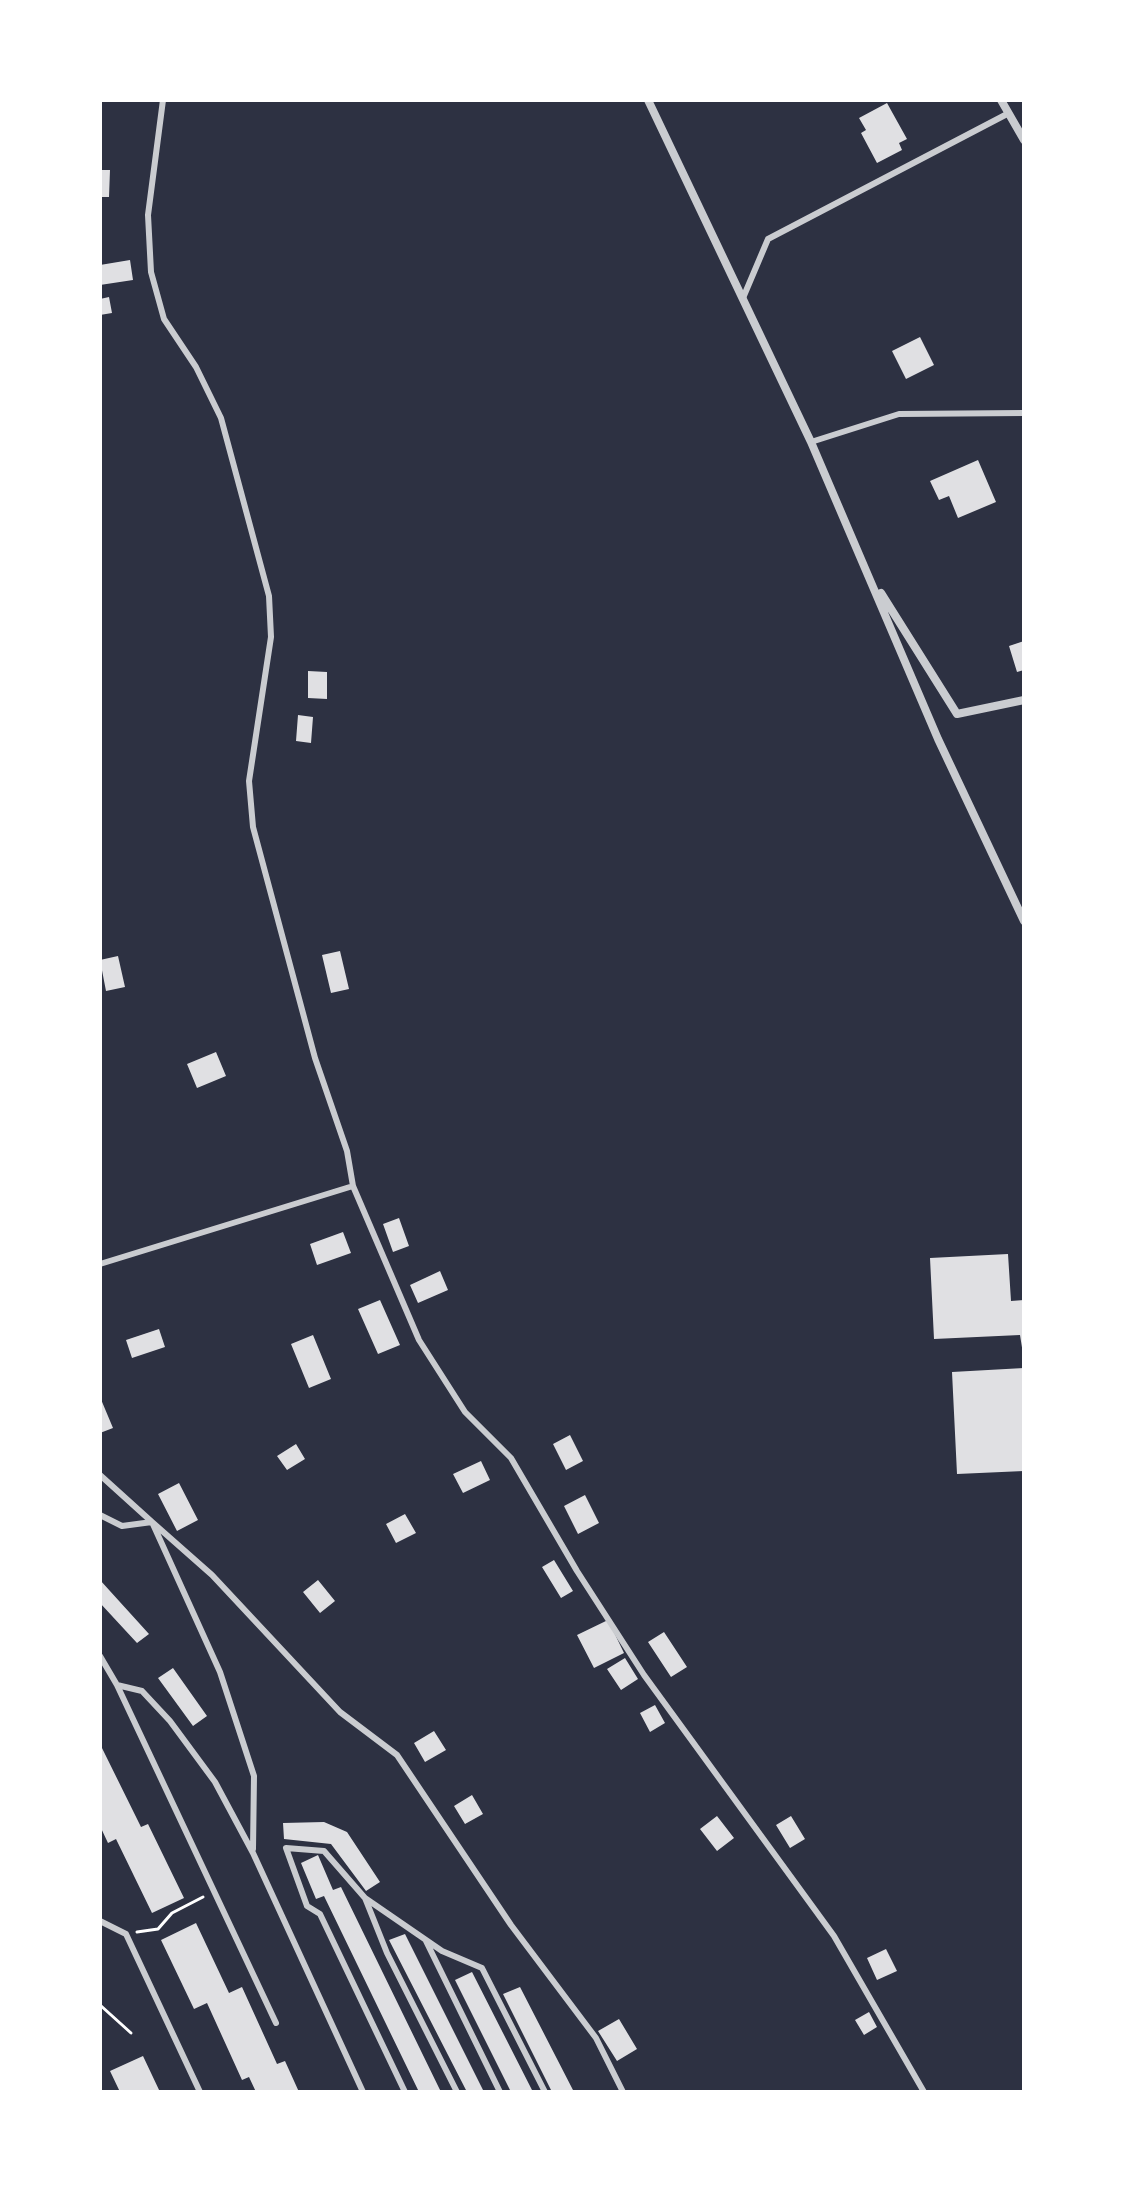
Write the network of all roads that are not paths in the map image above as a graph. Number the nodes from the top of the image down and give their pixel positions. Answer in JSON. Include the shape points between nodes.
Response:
{"nodes":[{"id":1,"x":163,"y":100,"type":"edge"},
{"id":2,"x":648,"y":100,"type":"edge"},
{"id":3,"x":1001,"y":100,"type":"edge"},
{"id":4,"x":1009,"y":113,"type":"junction"},
{"id":5,"x":1024,"y":140,"type":"edge"},
{"id":6,"x":743,"y":298,"type":"junction"},
{"id":7,"x":1024,"y":413,"type":"edge"},
{"id":8,"x":811,"y":442,"type":"junction"},
{"id":9,"x":866,"y":570,"type":"junction"},
{"id":10,"x":1024,"y":700,"type":"edge"},
{"id":11,"x":1024,"y":921,"type":"edge"},
{"id":12,"x":353,"y":1186,"type":"junction"},
{"id":13,"x":100,"y":1264,"type":"edge"},
{"id":14,"x":100,"y":1475,"type":"edge"},
{"id":15,"x":100,"y":1515,"type":"edge"},
{"id":16,"x":152,"y":1522,"type":"junction"},
{"id":17,"x":100,"y":1656,"type":"edge"},
{"id":18,"x":117,"y":1685,"type":"junction"},
{"id":19,"x":253,"y":1853,"type":"junction"},
{"id":20,"x":365,"y":1898,"type":"junction"},
{"id":21,"x":100,"y":1921,"type":"edge"},
{"id":22,"x":426,"y":1941,"type":"junction"},
{"id":23,"x":276,"y":2023,"type":"dead end"},
{"id":24,"x":200,"y":2092,"type":"edge"},
{"id":25,"x":363,"y":2092,"type":"edge"},
{"id":26,"x":405,"y":2092,"type":"edge"},
{"id":27,"x":457,"y":2092,"type":"edge"},
{"id":28,"x":500,"y":2092,"type":"edge"},
{"id":29,"x":545,"y":2092,"type":"edge"},
{"id":30,"x":623,"y":2092,"type":"edge"},
{"id":31,"x":924,"y":2092,"type":"edge"}],
"edges":[{"from":1,"to":12,"type":"lane","via":[[148,215],[151,272],[164,319],[221,418],[269,596],[271,637],[249,781],[253,827]]},
{"from":2,"to":6,"type":"street"},
{"from":3,"to":4,"type":"street"},
{"from":4,"to":5,"type":"street"},
{"from":4,"to":6,"type":"lane","via":[[768,239]]},
{"from":6,"to":8,"type":"street"},
{"from":7,"to":8,"type":"lane","via":[[899,414]]},
{"from":8,"to":9,"type":"street"},
{"from":9,"to":10,"type":"street","via":[[957,714]]},
{"from":9,"to":11,"type":"street"},
{"from":12,"to":13,"type":"lane"},
{"from":12,"to":31,"type":"lane","via":[[419,1340],[465,1412],[511,1458],[644,1675],[834,1936]]},
{"from":14,"to":16,"type":"lane"},
{"from":15,"to":16,"type":"lane","via":[[122,1526]]},
{"from":16,"to":19,"type":"lane","via":[[220,1672],[254,1776]]},
{"from":16,"to":30,"type":"lane","via":[[212,1575],[340,1712],[397,1755],[511,1925],[596,2038]]},
{"from":17,"to":18,"type":"lane"},
{"from":18,"to":19,"type":"lane","via":[[142,1691],[170,1721],[215,1782]]},
{"from":18,"to":23,"type":"lane"},
{"from":19,"to":25,"type":"lane"},
{"from":20,"to":22,"type":"lane"},
{"from":20,"to":26,"type":"lane","via":[[324,1851],[286,1848],[307,1906],[320,1914]]},
{"from":20,"to":27,"type":"lane"},
{"from":21,"to":24,"type":"lane","via":[[126,1934]]},
{"from":22,"to":28,"type":"lane"},
{"from":22,"to":29,"type":"lane","via":[[482,1968]]}]}
